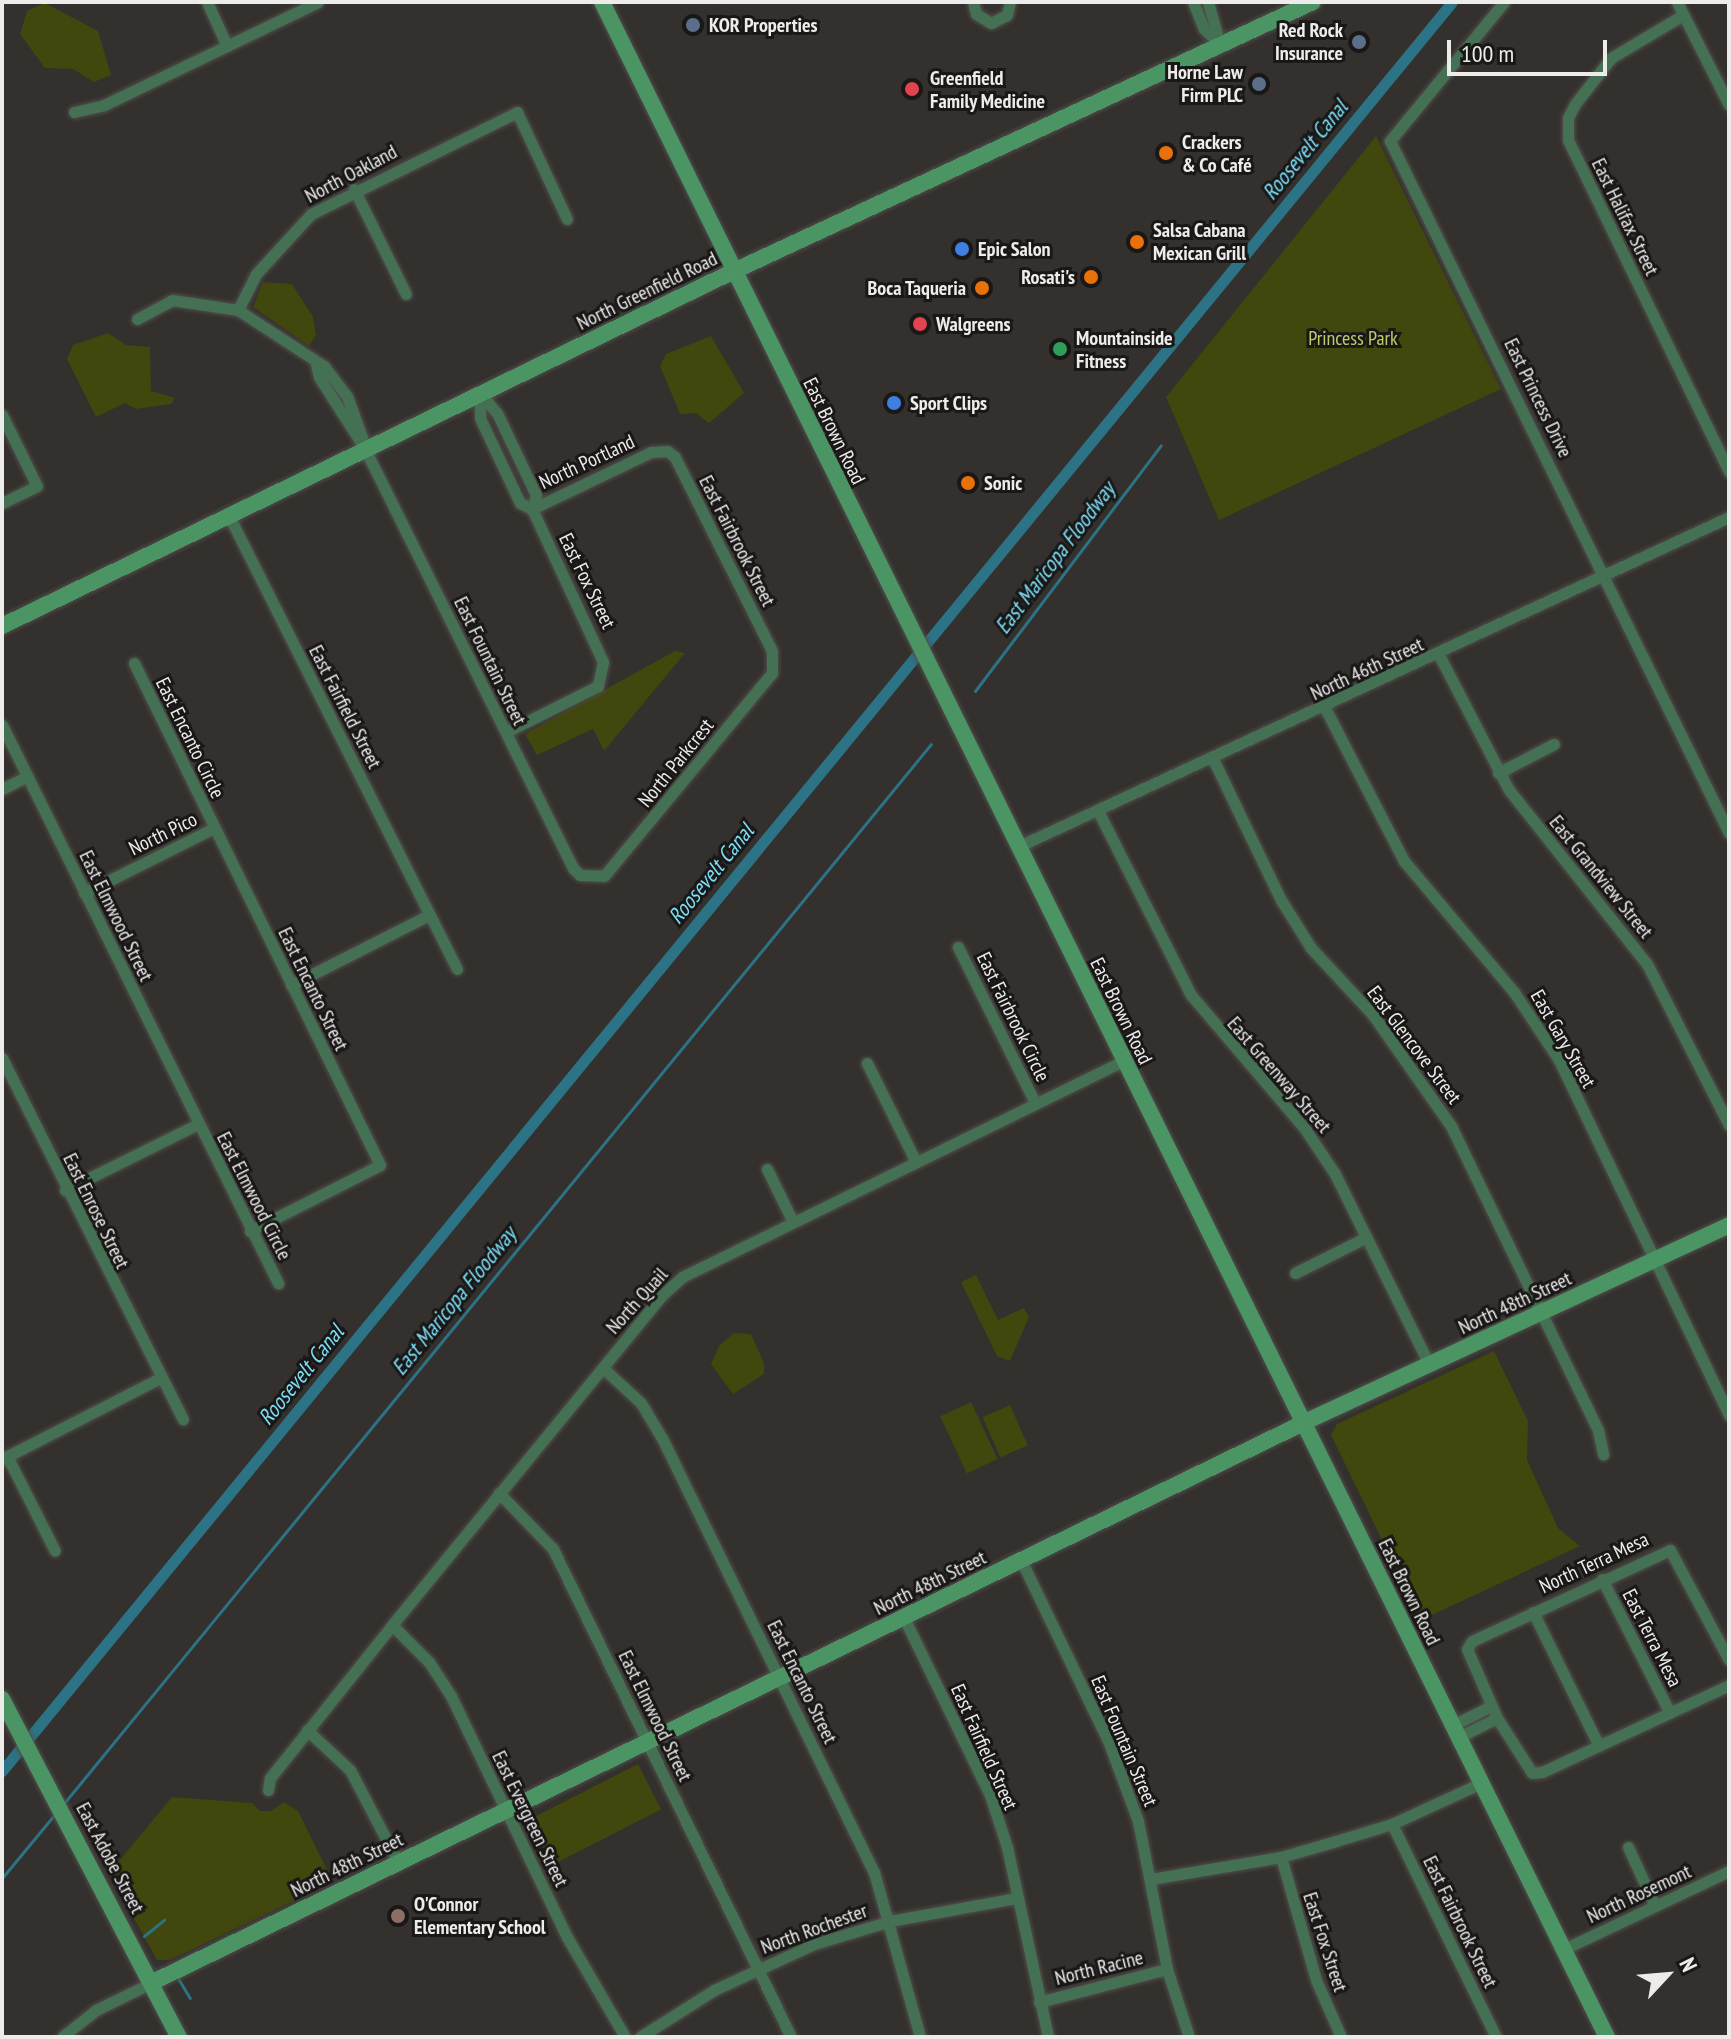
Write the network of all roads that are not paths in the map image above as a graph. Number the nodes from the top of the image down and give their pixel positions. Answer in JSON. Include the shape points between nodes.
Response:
{"nodes":[{"id":1,"x":207,"y":2,"type":"edge"},
{"id":2,"x":318,"y":2,"type":"edge"},
{"id":3,"x":602,"y":2,"type":"edge"},
{"id":4,"x":973,"y":2,"type":"edge"},
{"id":5,"x":1010,"y":2,"type":"edge"},
{"id":6,"x":1193,"y":2,"type":"edge"},
{"id":7,"x":1208,"y":2,"type":"edge"},
{"id":8,"x":1313,"y":2,"type":"edge"},
{"id":9,"x":1504,"y":2,"type":"edge"},
{"id":10,"x":1677,"y":2,"type":"edge"},
{"id":11,"x":1683,"y":15,"type":"junction"},
{"id":12,"x":1221,"y":45,"type":"junction"},
{"id":13,"x":227,"y":46,"type":"junction"},
{"id":14,"x":1728,"y":102,"type":"edge"},
{"id":15,"x":74,"y":112,"type":"dead end"},
{"id":16,"x":354,"y":189,"type":"junction"},
{"id":17,"x":567,"y":219,"type":"dead end"},
{"id":18,"x":734,"y":271,"type":"junction"},
{"id":19,"x":406,"y":294,"type":"dead end"},
{"id":20,"x":238,"y":310,"type":"junction"},
{"id":21,"x":137,"y":319,"type":"dead end"},
{"id":22,"x":480,"y":393,"type":"junction"},
{"id":23,"x":2,"y":415,"type":"edge"},
{"id":24,"x":365,"y":449,"type":"junction"},
{"id":25,"x":658,"y":449,"type":"joint"},
{"id":26,"x":525,"y":472,"type":"junction"},
{"id":27,"x":1729,"y":472,"type":"edge"},
{"id":28,"x":510,"y":480,"type":"junction"},
{"id":29,"x":2,"y":503,"type":"edge"},
{"id":30,"x":532,"y":509,"type":"junction"},
{"id":31,"x":229,"y":516,"type":"junction"},
{"id":32,"x":1729,"y":517,"type":"edge"},
{"id":33,"x":1603,"y":577,"type":"junction"},
{"id":34,"x":2,"y":626,"type":"edge"},
{"id":35,"x":1439,"y":655,"type":"junction"},
{"id":36,"x":773,"y":659,"type":"joint"},
{"id":37,"x":134,"y":663,"type":"dead end"},
{"id":38,"x":1325,"y":708,"type":"junction"},
{"id":39,"x":2,"y":725,"type":"edge"},
{"id":40,"x":506,"y":732,"type":"junction"},
{"id":41,"x":1554,"y":744,"type":"dead end"},
{"id":42,"x":1213,"y":759,"type":"junction"},
{"id":43,"x":1498,"y":773,"type":"junction"},
{"id":44,"x":27,"y":776,"type":"junction"},
{"id":45,"x":2,"y":789,"type":"edge"},
{"id":46,"x":1098,"y":811,"type":"junction"},
{"id":47,"x":214,"y":828,"type":"junction"},
{"id":48,"x":1729,"y":833,"type":"edge"},
{"id":49,"x":1017,"y":847,"type":"junction"},
{"id":50,"x":592,"y":877,"type":"joint"},
{"id":51,"x":84,"y":893,"type":"junction"},
{"id":52,"x":429,"y":915,"type":"junction"},
{"id":53,"x":958,"y":947,"type":"dead end"},
{"id":54,"x":457,"y":969,"type":"dead end"},
{"id":55,"x":291,"y":985,"type":"junction"},
{"id":56,"x":2,"y":1058,"type":"edge"},
{"id":57,"x":1123,"y":1061,"type":"junction"},
{"id":58,"x":867,"y":1063,"type":"dead end"},
{"id":59,"x":1035,"y":1103,"type":"junction"},
{"id":60,"x":198,"y":1124,"type":"junction"},
{"id":61,"x":1729,"y":1125,"type":"edge"},
{"id":62,"x":916,"y":1162,"type":"junction"},
{"id":63,"x":767,"y":1169,"type":"dead end"},
{"id":64,"x":65,"y":1190,"type":"junction"},
{"id":65,"x":793,"y":1222,"type":"junction"},
{"id":66,"x":1729,"y":1225,"type":"edge"},
{"id":67,"x":250,"y":1231,"type":"junction"},
{"id":68,"x":1367,"y":1237,"type":"junction"},
{"id":69,"x":1655,"y":1259,"type":"junction"},
{"id":70,"x":1295,"y":1273,"type":"dead end"},
{"id":71,"x":278,"y":1283,"type":"dead end"},
{"id":72,"x":1541,"y":1313,"type":"junction"},
{"id":73,"x":1429,"y":1364,"type":"junction"},
{"id":74,"x":603,"y":1368,"type":"junction"},
{"id":75,"x":160,"y":1378,"type":"junction"},
{"id":76,"x":1729,"y":1415,"type":"edge"},
{"id":77,"x":183,"y":1419,"type":"dead end"},
{"id":78,"x":1303,"y":1423,"type":"junction"},
{"id":79,"x":1603,"y":1454,"type":"dead end"},
{"id":80,"x":4,"y":1457,"type":"edge"},
{"id":81,"x":499,"y":1493,"type":"junction"},
{"id":82,"x":55,"y":1551,"type":"dead end"},
{"id":83,"x":1022,"y":1562,"type":"junction"},
{"id":84,"x":1602,"y":1579,"type":"junction"},
{"id":85,"x":1533,"y":1612,"type":"junction"},
{"id":86,"x":904,"y":1618,"type":"junction"},
{"id":87,"x":392,"y":1625,"type":"junction"},
{"id":88,"x":1729,"y":1660,"type":"edge"},
{"id":89,"x":780,"y":1678,"type":"junction"},
{"id":90,"x":1729,"y":1685,"type":"edge"},
{"id":91,"x":2,"y":1699,"type":"edge"},
{"id":92,"x":1491,"y":1706,"type":"junction"},
{"id":93,"x":1670,"y":1713,"type":"junction"},
{"id":94,"x":1497,"y":1718,"type":"junction"},
{"id":95,"x":307,"y":1730,"type":"junction"},
{"id":96,"x":1456,"y":1731,"type":"junction"},
{"id":97,"x":647,"y":1742,"type":"junction"},
{"id":98,"x":1599,"y":1746,"type":"junction"},
{"id":99,"x":1481,"y":1783,"type":"junction"},
{"id":100,"x":268,"y":1790,"type":"dead end"},
{"id":101,"x":508,"y":1810,"type":"junction"},
{"id":102,"x":1392,"y":1824,"type":"junction"},
{"id":103,"x":1628,"y":1847,"type":"dead end"},
{"id":104,"x":1281,"y":1857,"type":"junction"},
{"id":105,"x":398,"y":1862,"type":"junction"},
{"id":106,"x":1729,"y":1871,"type":"edge"},
{"id":107,"x":1151,"y":1879,"type":"junction"},
{"id":108,"x":1017,"y":1898,"type":"junction"},
{"id":109,"x":1655,"y":1906,"type":"junction"},
{"id":110,"x":890,"y":1921,"type":"junction"},
{"id":111,"x":1564,"y":1949,"type":"junction"},
{"id":112,"x":758,"y":1969,"type":"junction"},
{"id":113,"x":1167,"y":1969,"type":"junction"},
{"id":114,"x":151,"y":1983,"type":"junction"},
{"id":115,"x":1039,"y":2002,"type":"junction"},
{"id":116,"x":62,"y":2037,"type":"edge"},
{"id":117,"x":179,"y":2037,"type":"edge"},
{"id":118,"x":625,"y":2037,"type":"edge"},
{"id":119,"x":640,"y":2037,"type":"edge"},
{"id":120,"x":791,"y":2037,"type":"edge"},
{"id":121,"x":920,"y":2037,"type":"edge"},
{"id":122,"x":1048,"y":2037,"type":"edge"},
{"id":123,"x":1189,"y":2037,"type":"edge"},
{"id":124,"x":1341,"y":2037,"type":"edge"},
{"id":125,"x":1496,"y":2037,"type":"edge"},
{"id":126,"x":1607,"y":2037,"type":"edge"}],
"edges":[{"from":1,"to":13,"type":"street"},
{"from":2,"to":13,"type":"street"},
{"from":3,"to":18,"type":"main road","name":"East Brown Road"},
{"from":4,"to":5,"type":"street","via":[[980,19],[991,23],[1007,15]]},
{"from":6,"to":12,"type":"street","via":[[1204,29]]},
{"from":7,"to":12,"type":"street"},
{"from":8,"to":12,"type":"main road","name":"North Greenfield Road"},
{"from":9,"to":33,"type":"street","name":"East Princess Drive","via":[[1390,141]]},
{"from":10,"to":11,"type":"street"},
{"from":11,"to":14,"type":"street"},
{"from":11,"to":27,"type":"street","name":"East Halifax Street","via":[[1611,58],[1575,104],[1568,118],[1568,140]]},
{"from":12,"to":18,"type":"main road","name":"North Greenfield Road"},
{"from":13,"to":15,"type":"street","via":[[104,105]]},
{"from":16,"to":17,"type":"street","name":"North Oakland","via":[[517,112]]},
{"from":16,"to":19,"type":"street"},
{"from":16,"to":20,"type":"street","name":"North Oakland","via":[[311,214],[274,251]]},
{"from":18,"to":22,"type":"main road","name":"North Greenfield Road"},
{"from":18,"to":49,"type":"main road","name":"East Brown Road"},
{"from":20,"to":21,"type":"street","via":[[172,300]]},
{"from":20,"to":24,"type":"street","name":"East Fountain Street","via":[[281,334],[316,364],[336,390]]},
{"from":22,"to":24,"type":"main road","name":"North Greenfield Road"},
{"from":22,"to":26,"type":"street","name":"East Fox Street","via":[[497,413]]},
{"from":22,"to":28,"type":"street","name":"East Fox Street","via":[[480,418]]},
{"from":23,"to":29,"type":"street","via":[[37,486]]},
{"from":24,"to":31,"type":"main road","name":"North Greenfield Road"},
{"from":24,"to":40,"type":"street","name":"East Fountain Street"},
{"from":25,"to":30,"type":"street","name":"North Portland"},
{"from":25,"to":36,"type":"street","name":"East Fairbrook Street","via":[[675,457]]},
{"from":26,"to":28,"type":"street"},
{"from":26,"to":30,"type":"street","name":"East Fox Street","via":[[536,495]]},
{"from":28,"to":30,"type":"street","name":"East Fox Street","via":[[520,503]]},
{"from":30,"to":40,"type":"street","name":"East Fox Street","via":[[602,653],[604,672],[598,686]]},
{"from":31,"to":34,"type":"main road","name":"North Greenfield Road"},
{"from":31,"to":52,"type":"street","name":"East Fairfield Street"},
{"from":32,"to":33,"type":"street","name":"North 46th Street"},
{"from":33,"to":35,"type":"street","name":"North 46th Street"},
{"from":33,"to":48,"type":"street","name":"East Princess Drive"},
{"from":35,"to":38,"type":"street","name":"North 46th Street"},
{"from":35,"to":43,"type":"street","name":"East Grandview Street"},
{"from":36,"to":50,"type":"street","name":"North Parkcrest","via":[[772,673],[613,869]]},
{"from":37,"to":47,"type":"street","name":"East Encanto Circle"},
{"from":38,"to":42,"type":"street","name":"North 46th Street"},
{"from":38,"to":69,"type":"street","name":"East Gary Street","via":[[1404,861],[1514,992],[1559,1060]]},
{"from":39,"to":44,"type":"street","name":"East Elmwood Street"},
{"from":40,"to":50,"type":"street","name":"East Fountain Street","via":[[573,868]]},
{"from":41,"to":43,"type":"street"},
{"from":42,"to":46,"type":"street","name":"North 46th Street"},
{"from":42,"to":72,"type":"street","name":"East Glencove Street","via":[[1281,900],[1311,948],[1373,1015],[1430,1091]]},
{"from":43,"to":61,"type":"street","name":"East Grandview Street","via":[[1647,964]]},
{"from":44,"to":45,"type":"street"},
{"from":44,"to":51,"type":"street","name":"East Elmwood Street"},
{"from":46,"to":49,"type":"street","name":"North 46th Street"},
{"from":46,"to":68,"type":"street","name":"East Greenway Street","via":[[1191,995],[1305,1129]]},
{"from":47,"to":51,"type":"street","name":"North Pico"},
{"from":47,"to":55,"type":"street","name":"East Encanto Street"},
{"from":49,"to":57,"type":"main road","name":"East Brown Road"},
{"from":51,"to":60,"type":"street","name":"East Elmwood Street"},
{"from":52,"to":54,"type":"street","name":"East Fairfield Street"},
{"from":52,"to":55,"type":"street"},
{"from":53,"to":59,"type":"street","name":"East Fairbrook Circle"},
{"from":55,"to":67,"type":"street","name":"East Encanto Street","via":[[380,1165]]},
{"from":56,"to":64,"type":"street","name":"East Enrose Street"},
{"from":57,"to":59,"type":"street","name":"North Quail"},
{"from":57,"to":78,"type":"main road","name":"East Brown Road"},
{"from":58,"to":62,"type":"street"},
{"from":59,"to":62,"type":"street","name":"North Quail"},
{"from":60,"to":64,"type":"street"},
{"from":60,"to":67,"type":"street","name":"East Elmwood Circle"},
{"from":62,"to":65,"type":"street","name":"North Quail"},
{"from":63,"to":65,"type":"street"},
{"from":64,"to":75,"type":"street","name":"East Enrose Street"},
{"from":65,"to":74,"type":"street","name":"North Quail","via":[[682,1277]]},
{"from":66,"to":69,"type":"main road","name":"North 48th Street"},
{"from":67,"to":71,"type":"street","name":"East Elmwood Circle"},
{"from":68,"to":70,"type":"street"},
{"from":68,"to":73,"type":"street","name":"East Greenway Street"},
{"from":69,"to":72,"type":"main road","name":"North 48th Street"},
{"from":69,"to":76,"type":"street","name":"East Gary Street"},
{"from":72,"to":73,"type":"main road","name":"North 48th Street"},
{"from":72,"to":79,"type":"street","name":"East Glencove Street","via":[[1598,1430]]},
{"from":73,"to":78,"type":"main road","name":"North 48th Street"},
{"from":74,"to":81,"type":"street","name":"North Quail"},
{"from":74,"to":89,"type":"street","name":"East Encanto Street","via":[[641,1403],[663,1440]]},
{"from":75,"to":77,"type":"street","name":"East Enrose Street"},
{"from":75,"to":80,"type":"street"},
{"from":78,"to":83,"type":"main road","name":"North 48th Street"},
{"from":78,"to":96,"type":"main road","name":"East Brown Road"},
{"from":80,"to":82,"type":"street"},
{"from":81,"to":87,"type":"street","name":"North Quail"},
{"from":81,"to":97,"type":"street","name":"East Elmwood Street","via":[[553,1549]]},
{"from":83,"to":86,"type":"main road","name":"North 48th Street"},
{"from":83,"to":107,"type":"street","name":"East Fountain Street","via":[[1109,1743],[1138,1821]]},
{"from":84,"to":85,"type":"street","name":"North Terra Mesa"},
{"from":84,"to":88,"type":"street","name":"North Terra Mesa","via":[[1670,1550]]},
{"from":84,"to":93,"type":"street","name":"East Terra Mesa"},
{"from":85,"to":92,"type":"street","name":"North Terra Mesa","via":[[1472,1641],[1467,1649]]},
{"from":85,"to":98,"type":"street"},
{"from":86,"to":89,"type":"main road","name":"North 48th Street"},
{"from":86,"to":108,"type":"street","name":"East Fairfield Street","via":[[990,1795]]},
{"from":87,"to":95,"type":"street","name":"North Quail"},
{"from":87,"to":101,"type":"street","name":"East Evergreen Street","via":[[444,1685]]},
{"from":89,"to":97,"type":"main road","name":"North 48th Street"},
{"from":89,"to":110,"type":"street","name":"East Encanto Street","via":[[874,1872]]},
{"from":90,"to":93,"type":"street"},
{"from":91,"to":114,"type":"main road","name":"East Adobe Street"},
{"from":92,"to":94,"type":"street"},
{"from":92,"to":96,"type":"street"},
{"from":93,"to":98,"type":"street"},
{"from":94,"to":96,"type":"street"},
{"from":94,"to":98,"type":"street","via":[[1532,1773]]},
{"from":95,"to":100,"type":"street","name":"North Quail","via":[[270,1778]]},
{"from":95,"to":105,"type":"street","via":[[350,1770]]},
{"from":96,"to":99,"type":"main road","name":"East Brown Road"},
{"from":97,"to":101,"type":"main road","name":"North 48th Street"},
{"from":97,"to":112,"type":"street","name":"East Elmwood Street"},
{"from":99,"to":102,"type":"street"},
{"from":99,"to":111,"type":"main road","name":"East Brown Road"},
{"from":101,"to":105,"type":"main road","name":"North 48th Street"},
{"from":101,"to":118,"type":"street","name":"East Evergreen Street","via":[[567,1937]]},
{"from":102,"to":104,"type":"street"},
{"from":102,"to":125,"type":"street","name":"East Fairbrook Street"},
{"from":103,"to":109,"type":"street"},
{"from":104,"to":107,"type":"street"},
{"from":104,"to":124,"type":"street","name":"East Fox Street","via":[[1316,1980]]},
{"from":105,"to":114,"type":"main road","name":"North 48th Street"},
{"from":106,"to":109,"type":"street","name":"North Rosemont"},
{"from":107,"to":113,"type":"street","name":"East Fountain Street"},
{"from":108,"to":110,"type":"street","name":"North Rochester"},
{"from":108,"to":115,"type":"street","name":"East Fairfield Street"},
{"from":109,"to":111,"type":"street","name":"North Rosemont"},
{"from":110,"to":112,"type":"street","name":"North Rochester","via":[[814,1944]]},
{"from":110,"to":121,"type":"street","name":"East Encanto Street"},
{"from":111,"to":126,"type":"main road","name":"East Brown Road"},
{"from":112,"to":119,"type":"street","name":"North Rochester"},
{"from":112,"to":120,"type":"street"},
{"from":113,"to":115,"type":"street","name":"North Racine"},
{"from":113,"to":123,"type":"street","name":"East Fountain Street"},
{"from":114,"to":116,"type":"street","via":[[96,2010]]},
{"from":114,"to":117,"type":"main road","name":"East Adobe Street"},
{"from":115,"to":122,"type":"street","name":"East Fairfield Street"}]}
